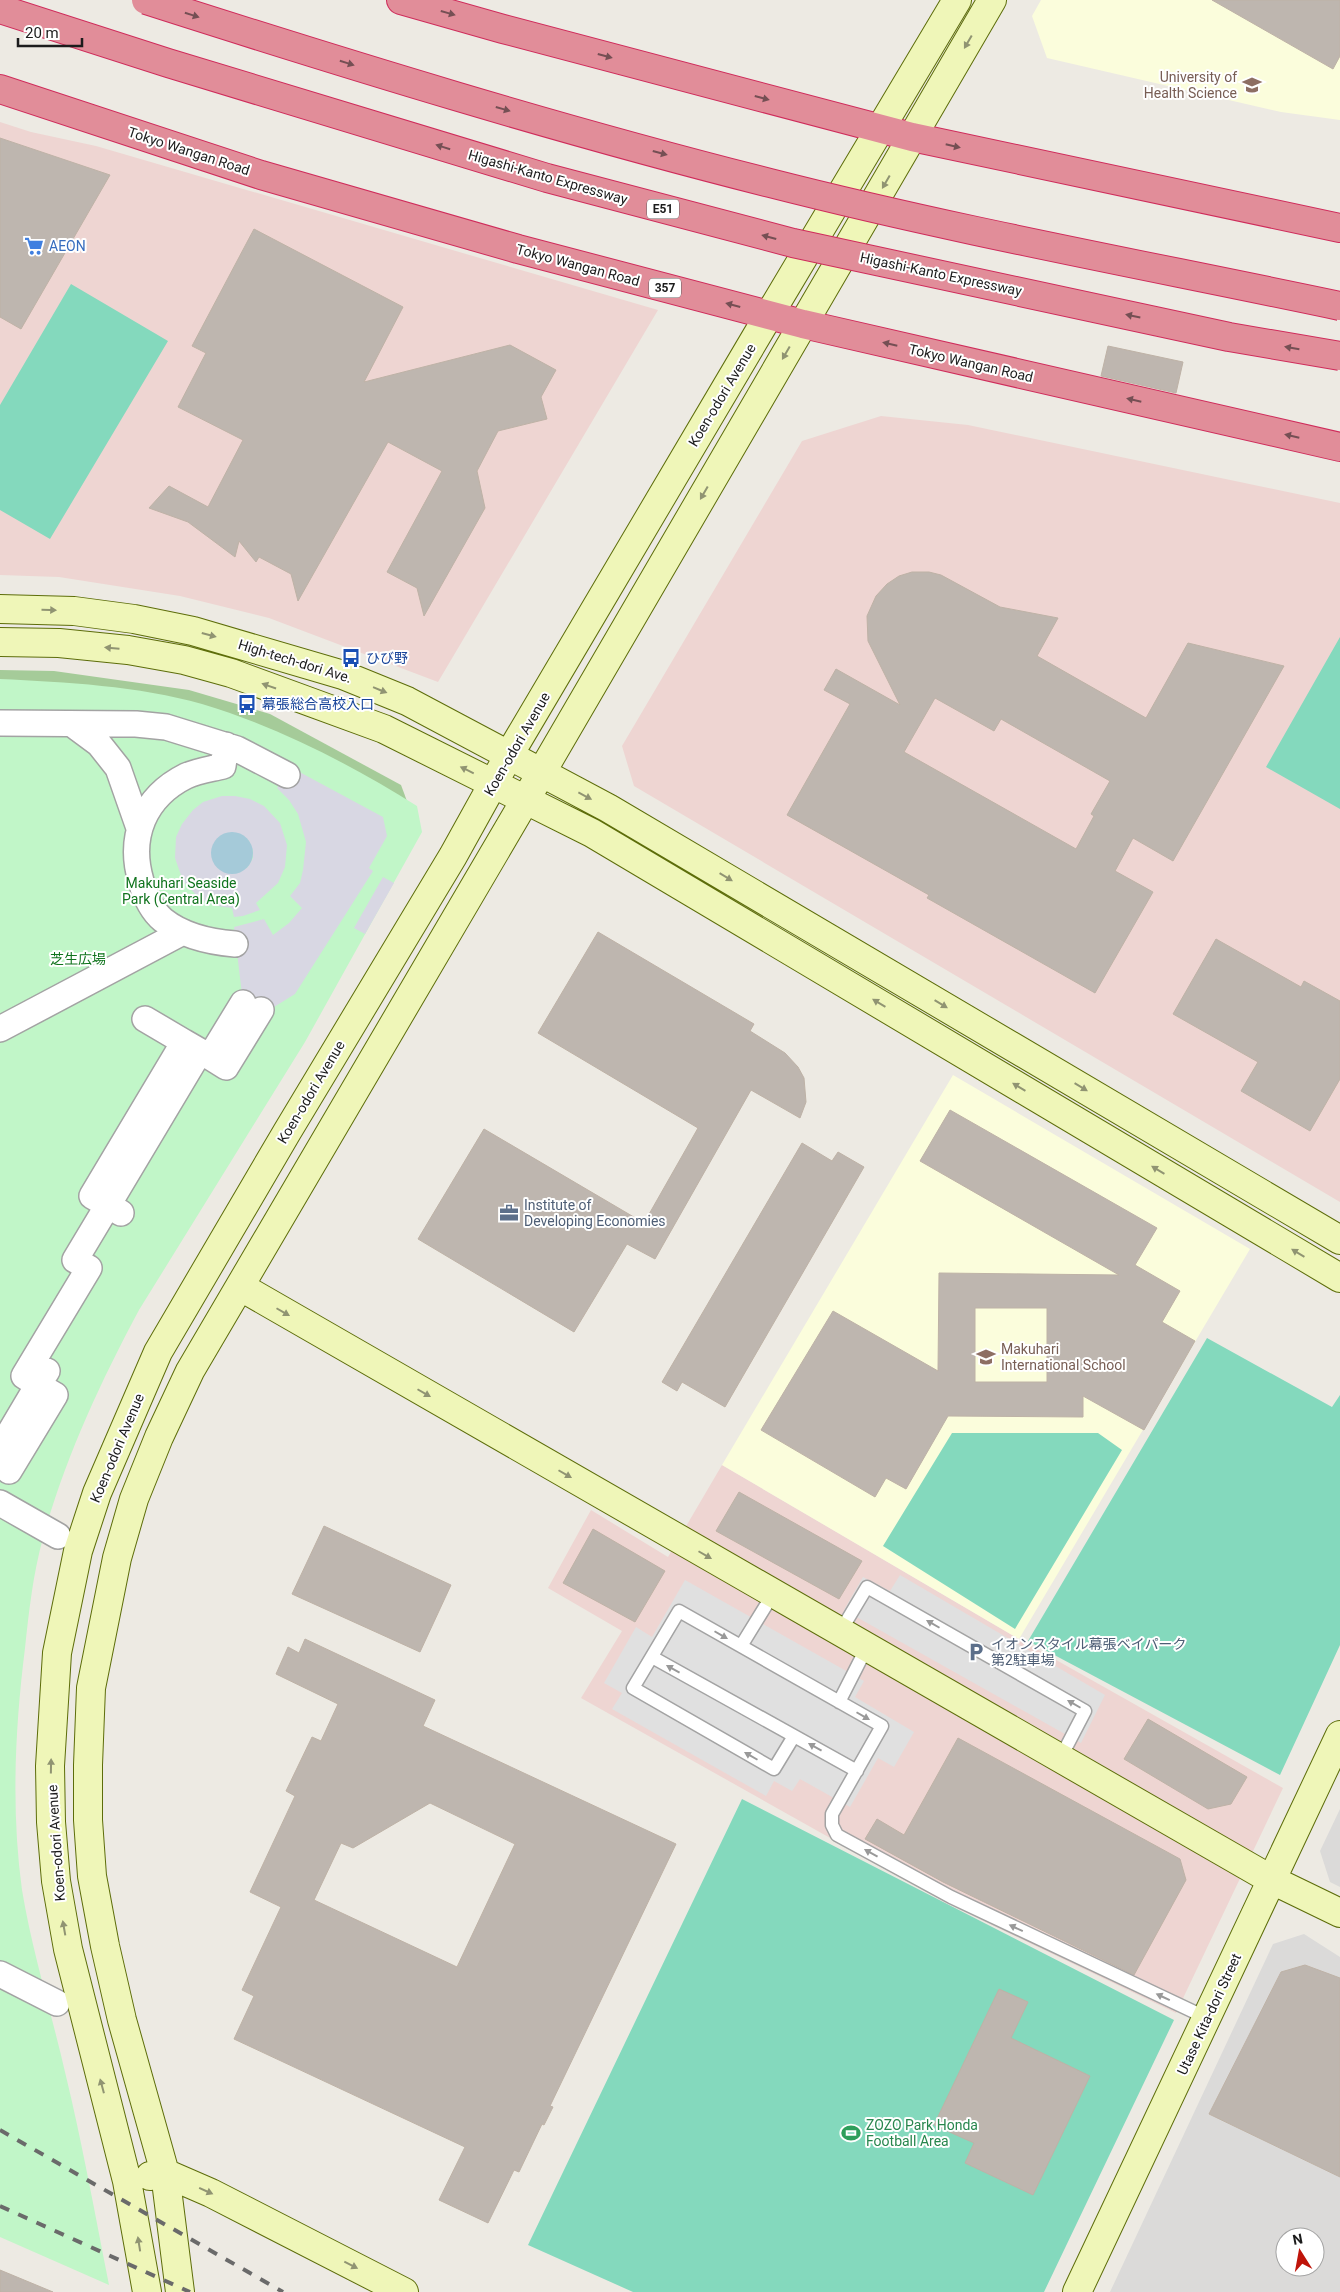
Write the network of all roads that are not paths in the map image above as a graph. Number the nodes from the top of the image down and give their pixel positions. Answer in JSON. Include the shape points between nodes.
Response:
{"nodes":[{"id":1,"x":146,"y":0,"type":"edge"},
{"id":2,"x":401,"y":0,"type":"edge"},
{"id":3,"x":957,"y":0,"type":"edge"},
{"id":4,"x":992,"y":0,"type":"edge"},
{"id":5,"x":0,"y":10,"type":"edge"},
{"id":6,"x":0,"y":89,"type":"edge"},
{"id":7,"x":0,"y":105,"type":"edge"},
{"id":8,"x":96,"y":120,"type":"junction"},
{"id":9,"x":881,"y":129,"type":"junction"},
{"id":10,"x":912,"y":137,"type":"junction"},
{"id":11,"x":1340,"y":228,"type":"edge"},
{"id":12,"x":1340,"y":306,"type":"edge"},
{"id":13,"x":769,"y":315,"type":"junction"},
{"id":14,"x":803,"y":324,"type":"junction"},
{"id":15,"x":1340,"y":356,"type":"edge"},
{"id":16,"x":1336,"y":445,"type":"edge"},
{"id":17,"x":0,"y":609,"type":"edge"},
{"id":18,"x":0,"y":642,"type":"edge"},
{"id":19,"x":0,"y":722,"type":"edge"},
{"id":20,"x":72,"y":724,"type":"junction"},
{"id":21,"x":226,"y":745,"type":"junction"},
{"id":22,"x":509,"y":755,"type":"junction"},
{"id":23,"x":542,"y":773,"type":"junction"},
{"id":24,"x":287,"y":775,"type":"dead end"},
{"id":25,"x":494,"y":783,"type":"junction"},
{"id":26,"x":526,"y":799,"type":"junction"},
{"id":27,"x":139,"y":828,"type":"junction"},
{"id":28,"x":183,"y":932,"type":"junction"},
{"id":29,"x":235,"y":944,"type":"dead end"},
{"id":30,"x":252,"y":1006,"type":"dead end"},
{"id":31,"x":145,"y":1019,"type":"dead end"},
{"id":32,"x":0,"y":1029,"type":"edge"},
{"id":33,"x":198,"y":1050,"type":"junction"},
{"id":34,"x":1340,"y":1240,"type":"edge"},
{"id":35,"x":1340,"y":1278,"type":"edge"},
{"id":36,"x":241,"y":1287,"type":"junction"},
{"id":37,"x":11,"y":1450,"type":"edge"},
{"id":38,"x":0,"y":1503,"type":"edge"},
{"id":39,"x":58,"y":1536,"type":"dead end"},
{"id":40,"x":773,"y":1594,"type":"junction"},
{"id":41,"x":840,"y":1632,"type":"junction"},
{"id":42,"x":741,"y":1646,"type":"junction"},
{"id":43,"x":867,"y":1647,"type":"junction"},
{"id":44,"x":652,"y":1657,"type":"junction"},
{"id":45,"x":839,"y":1702,"type":"junction"},
{"id":46,"x":1340,"y":1735,"type":"edge"},
{"id":47,"x":794,"y":1736,"type":"junction"},
{"id":48,"x":1060,"y":1759,"type":"junction"},
{"id":49,"x":858,"y":1771,"type":"junction"},
{"id":50,"x":1272,"y":1880,"type":"junction"},
{"id":51,"x":1340,"y":1913,"type":"edge"},
{"id":52,"x":1340,"y":1929,"type":"edge"},
{"id":53,"x":0,"y":1958,"type":"edge"},
{"id":54,"x":0,"y":1974,"type":"edge"},
{"id":55,"x":1207,"y":2018,"type":"junction"},
{"id":56,"x":165,"y":2173,"type":"junction"},
{"id":57,"x":127,"y":2181,"type":"junction"},
{"id":58,"x":147,"y":2292,"type":"edge"},
{"id":59,"x":180,"y":2292,"type":"edge"},
{"id":60,"x":404,"y":2292,"type":"edge"},
{"id":61,"x":1077,"y":2292,"type":"edge"}],
"edges":[{"from":1,"to":12,"type":"highway","one_way":true,"bridge":true,"via":[[351,64],[771,184]]},
{"from":2,"to":9,"type":"highway","one_way":true},
{"from":3,"to":9,"type":"street","name":"Koen-odori Avenue"},
{"from":4,"to":10,"type":"street","one_way":true},
{"from":15,"to":5,"type":"highway","name":"Higashi-Kanto Expressway","number":"E51","one_way":true,"bridge":true,"via":[[1229,337],[794,243],[547,178]]},
{"from":6,"to":8,"type":"highway","name":"Tokyo Wangan Road","number":"357"},
{"from":7,"to":8,"type":"highway","via":[[32,116]]},
{"from":13,"to":8,"type":"highway","name":"Tokyo Wangan Road","number":"357","one_way":true,"via":[[499,244],[261,175]]},
{"from":9,"to":10,"type":"highway"},
{"from":9,"to":13,"type":"street","name":"Koen-odori Avenue"},
{"from":10,"to":11,"type":"highway","one_way":true},
{"from":10,"to":14,"type":"street","one_way":true},
{"from":13,"to":14,"type":"highway","name":"Tokyo Wangan Road","number":"357"},
{"from":13,"to":22,"type":"street","name":"Koen-odori Avenue"},
{"from":16,"to":14,"type":"highway","name":"Tokyo Wangan Road","number":"357","one_way":true},
{"from":14,"to":23,"type":"street","one_way":true},
{"from":17,"to":22,"type":"street","name":"High-tech-dori Ave.","one_way":true,"via":[[74,611],[134,618],[193,630],[270,652],[407,700]]},
{"from":25,"to":18,"type":"street","one_way":true,"via":[[384,729],[231,673],[128,650],[59,643]]},
{"from":19,"to":20,"type":"street"},
{"from":20,"to":21,"type":"street","via":[[166,727]]},
{"from":20,"to":27,"type":"street","via":[[99,744],[118,768]]},
{"from":21,"to":24,"type":"street"},
{"from":21,"to":27,"type":"street","via":[[223,766],[187,776],[174,784],[151,804]]},
{"from":22,"to":23,"type":"street","name":"High-tech-dori Ave."},
{"from":22,"to":25,"type":"street","name":"Koen-odori Avenue"},
{"from":23,"to":26,"type":"street"},
{"from":23,"to":34,"type":"street","name":"High-tech-dori Ave.","one_way":true,"via":[[608,808]]},
{"from":25,"to":26,"type":"street"},
{"from":57,"to":25,"type":"street","name":"Koen-odori Avenue","one_way":true,"via":[[68,1949],[56,1881],[51,1822],[50,1766],[57,1653],[78,1551],[97,1493],[158,1352]]},
{"from":35,"to":26,"type":"street","one_way":true,"via":[[592,833]]},
{"from":26,"to":36,"type":"street"},
{"from":27,"to":28,"type":"street","via":[[137,868],[142,887],[150,905],[162,919]]},
{"from":28,"to":29,"type":"street","via":[[218,943]]},
{"from":28,"to":32,"type":"street"},
{"from":30,"to":33,"type":"street","via":[[226,1067]]},
{"from":31,"to":33,"type":"street"},
{"from":33,"to":37,"type":"street","via":[[148,1119],[128,1154],[92,1196],[121,1213],[89,1268],[65,1324],[24,1376],[38,1385]]},
{"from":36,"to":40,"type":"street","one_way":true},
{"from":36,"to":56,"type":"street","via":[[190,1371],[134,1499],[117,1558],[91,1688],[88,1811],[92,1876],[122,2020]]},
{"from":38,"to":39,"type":"street"},
{"from":40,"to":41,"type":"street"},
{"from":40,"to":42,"type":"lane"},
{"from":41,"to":43,"type":"street"},
{"from":48,"to":41,"type":"lane","one_way":true,"via":[[1084,1710],[867,1587]]},
{"from":44,"to":42,"type":"lane","one_way":true,"via":[[679,1611]]},
{"from":42,"to":45,"type":"lane"},
{"from":43,"to":45,"type":"lane"},
{"from":43,"to":48,"type":"street"},
{"from":47,"to":44,"type":"lane","one_way":true},
{"from":47,"to":44,"type":"lane","one_way":true,"via":[[774,1769],[633,1688]]},
{"from":45,"to":49,"type":"lane","one_way":true,"via":[[882,1726]]},
{"from":46,"to":50,"type":"street","name":"Utase Kita-dori Street"},
{"from":49,"to":47,"type":"lane","one_way":true},
{"from":48,"to":50,"type":"street"},
{"from":55,"to":49,"type":"lane","one_way":true,"via":[[951,1897],[838,1835],[832,1825],[832,1814]]},
{"from":50,"to":51,"type":"street"},
{"from":50,"to":52,"type":"street"},
{"from":50,"to":55,"type":"street","name":"Utase Kita-dori Street"},
{"from":53,"to":54,"type":"street","via":[[55,1993]]},
{"from":55,"to":61,"type":"street","name":"Utase Kita-dori Street"},
{"from":56,"to":57,"type":"street"},
{"from":56,"to":59,"type":"street"},
{"from":56,"to":60,"type":"street","one_way":true,"via":[[211,2192]]},
{"from":58,"to":57,"type":"street","name":"Koen-odori Avenue","one_way":true}]}
